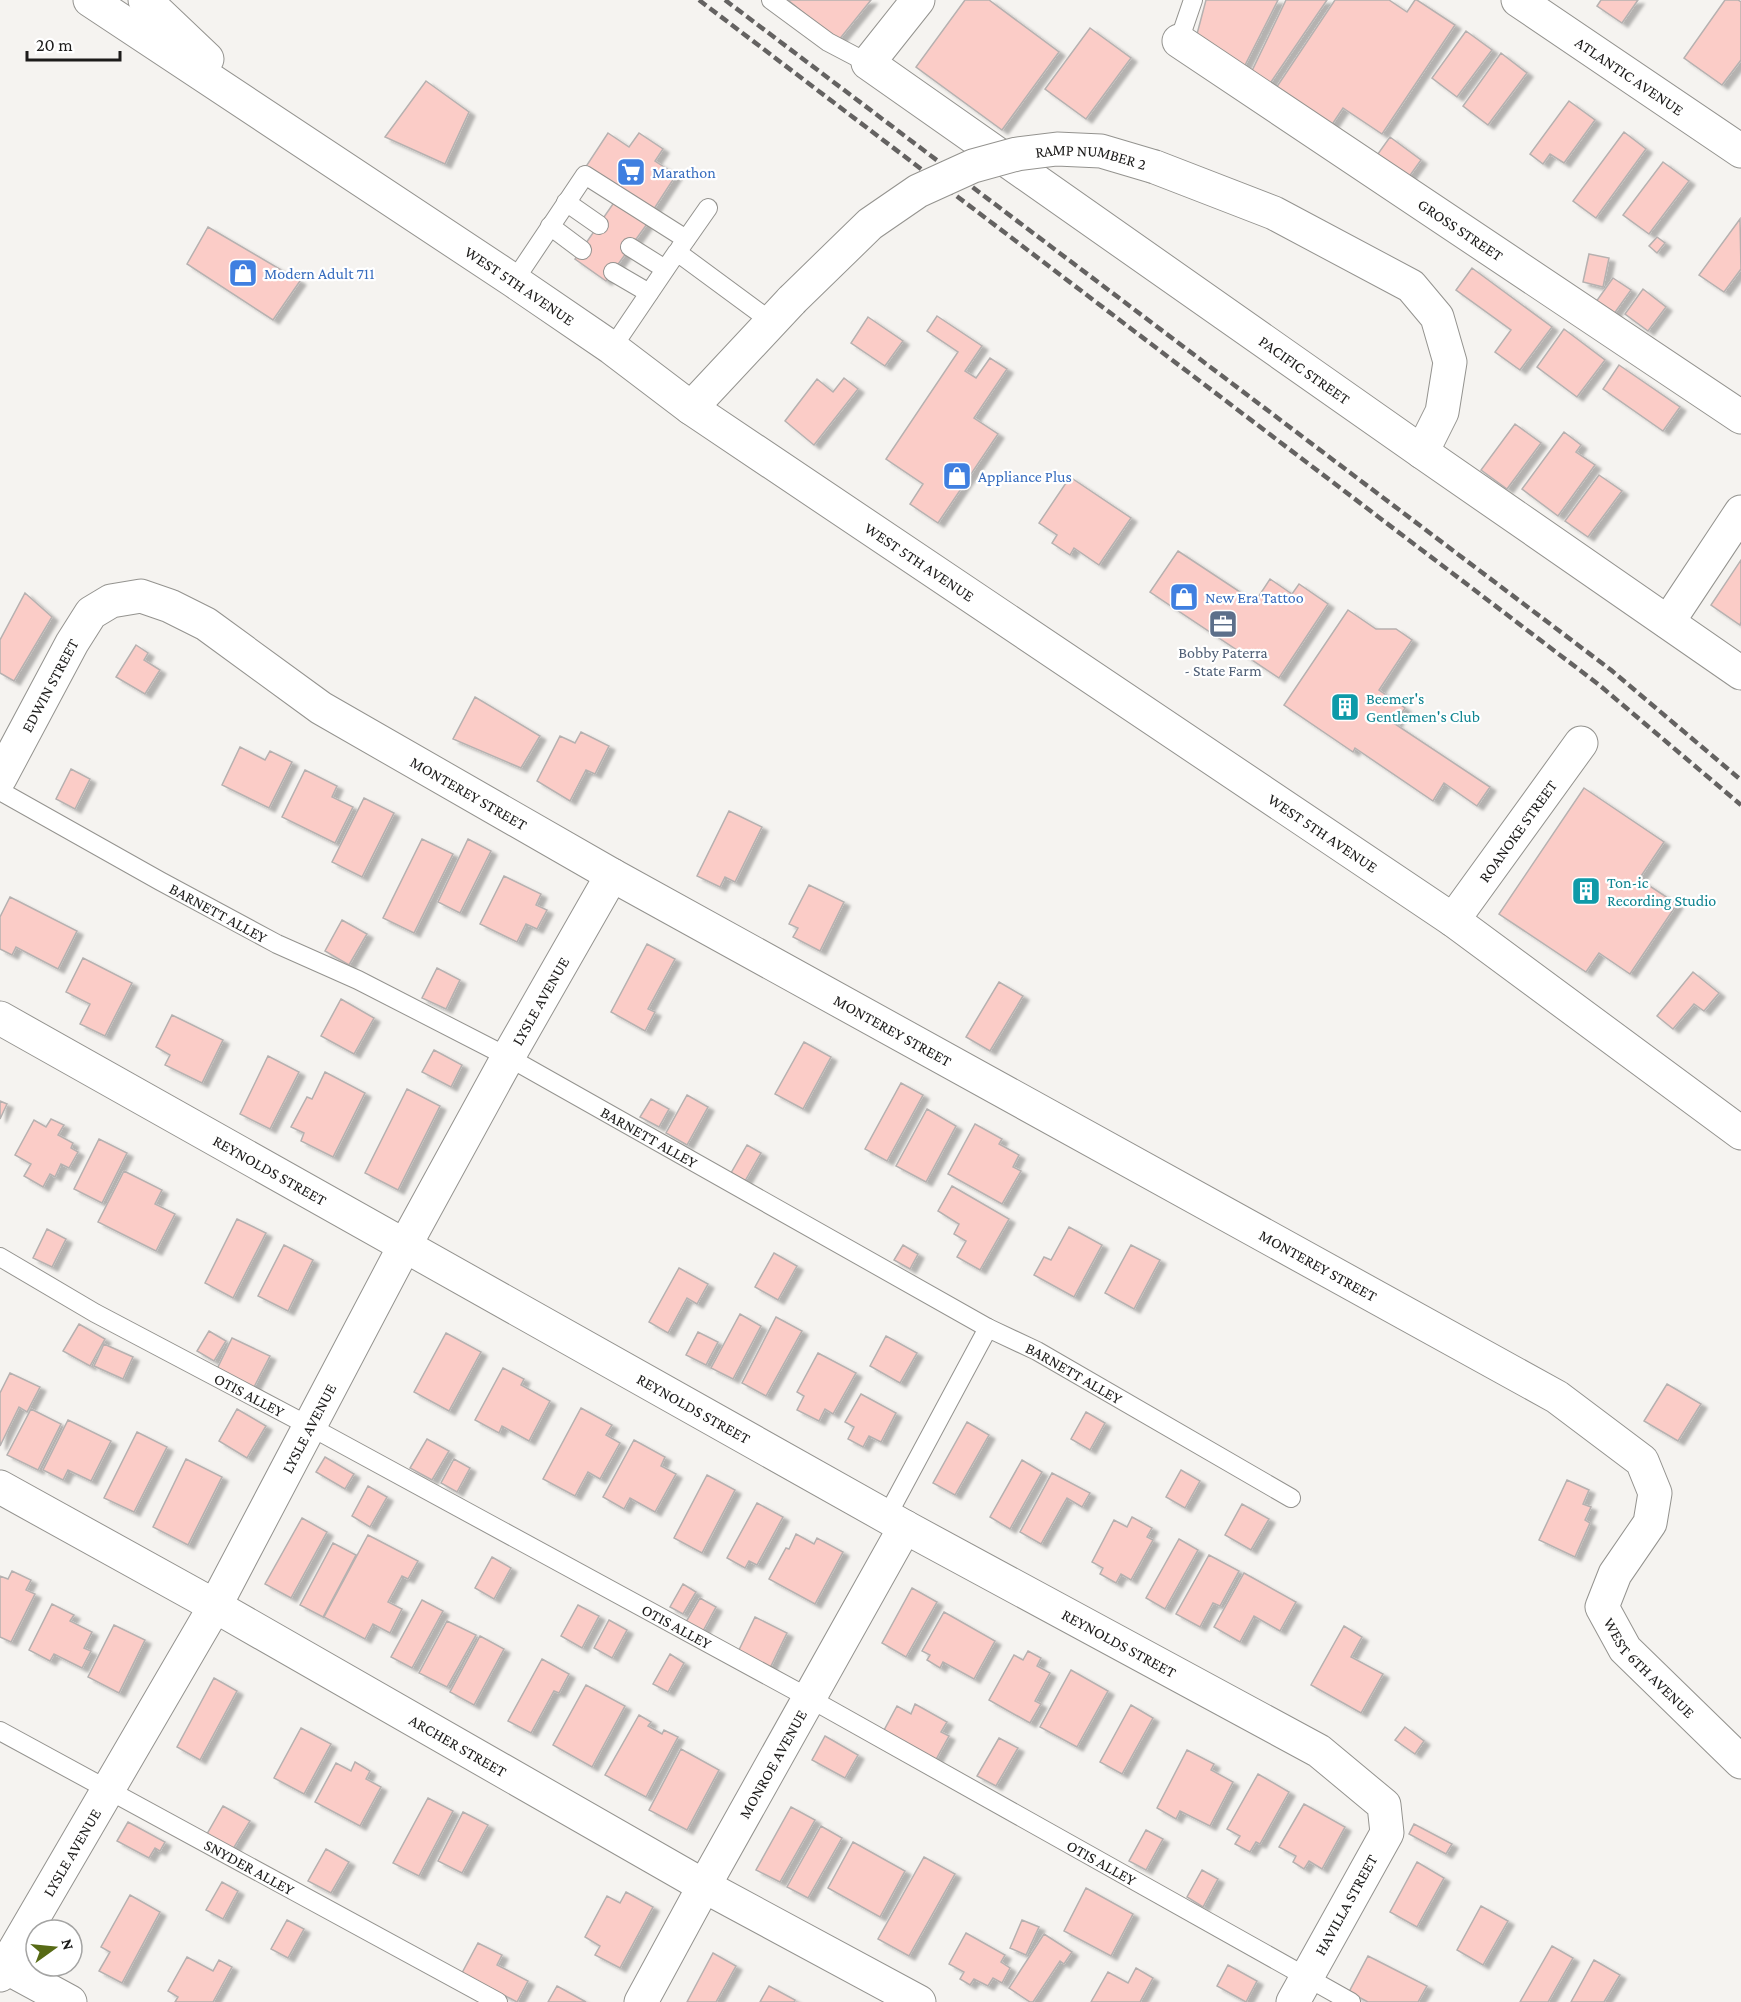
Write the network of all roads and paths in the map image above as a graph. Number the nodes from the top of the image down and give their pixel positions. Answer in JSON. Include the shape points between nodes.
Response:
{"nodes":[{"id":1,"x":90,"y":0,"type":"edge"},
{"id":2,"x":145,"y":0,"type":"edge"},
{"id":3,"x":771,"y":0,"type":"edge"},
{"id":4,"x":918,"y":0,"type":"edge"},
{"id":5,"x":1193,"y":0,"type":"edge"},
{"id":6,"x":1518,"y":0,"type":"edge"},
{"id":7,"x":1179,"y":41,"type":"joint"},
{"id":8,"x":868,"y":63,"type":"junction"},
{"id":9,"x":271,"y":120,"type":"junction"},
{"id":10,"x":1739,"y":145,"type":"edge"},
{"id":11,"x":566,"y":202,"type":"junction"},
{"id":12,"x":708,"y":208,"type":"dead end"},
{"id":13,"x":599,"y":225,"type":"dead end"},
{"id":14,"x":550,"y":226,"type":"junction"},
{"id":15,"x":682,"y":245,"type":"junction"},
{"id":16,"x":630,"y":247,"type":"dead end"},
{"id":17,"x":582,"y":250,"type":"dead end"},
{"id":18,"x":665,"y":269,"type":"junction"},
{"id":19,"x":613,"y":272,"type":"dead end"},
{"id":20,"x":514,"y":281,"type":"junction"},
{"id":21,"x":649,"y":293,"type":"junction"},
{"id":22,"x":782,"y":311,"type":"junction"},
{"id":23,"x":612,"y":348,"type":"junction"},
{"id":24,"x":691,"y":408,"type":"junction"},
{"id":25,"x":1741,"y":417,"type":"edge"},
{"id":26,"x":1422,"y":452,"type":"junction"},
{"id":27,"x":1741,"y":512,"type":"edge"},
{"id":28,"x":111,"y":601,"type":"joint"},
{"id":29,"x":1668,"y":622,"type":"junction"},
{"id":30,"x":1741,"y":673,"type":"edge"},
{"id":31,"x":1581,"y":743,"type":"dead end"},
{"id":32,"x":0,"y":778,"type":"edge"},
{"id":33,"x":0,"y":791,"type":"edge"},
{"id":34,"x":612,"y":875,"type":"junction"},
{"id":35,"x":1453,"y":920,"type":"junction"},
{"id":36,"x":0,"y":1018,"type":"edge"},
{"id":37,"x":508,"y":1057,"type":"junction"},
{"id":38,"x":1741,"y":1133,"type":"edge"},
{"id":39,"x":404,"y":1247,"type":"junction"},
{"id":40,"x":0,"y":1257,"type":"edge"},
{"id":41,"x":988,"y":1328,"type":"junction"},
{"id":42,"x":311,"y":1427,"type":"junction"},
{"id":43,"x":0,"y":1487,"type":"edge"},
{"id":44,"x":1655,"y":1492,"type":"joint"},
{"id":45,"x":1291,"y":1498,"type":"dead end"},
{"id":46,"x":896,"y":1522,"type":"junction"},
{"id":47,"x":215,"y":1606,"type":"junction"},
{"id":48,"x":809,"y":1698,"type":"junction"},
{"id":49,"x":0,"y":1731,"type":"edge"},
{"id":50,"x":1741,"y":1762,"type":"edge"},
{"id":51,"x":108,"y":1790,"type":"junction"},
{"id":52,"x":1384,"y":1805,"type":"joint"},
{"id":53,"x":704,"y":1886,"type":"junction"},
{"id":54,"x":2,"y":1968,"type":"edge"},
{"id":55,"x":1299,"y":1990,"type":"edge"},
{"id":56,"x":70,"y":2002,"type":"edge"},
{"id":57,"x":498,"y":2002,"type":"edge"},
{"id":58,"x":641,"y":2002,"type":"edge"},
{"id":59,"x":919,"y":2002,"type":"edge"},
{"id":60,"x":1351,"y":2002,"type":"edge"}],
"edges":[{"from":1,"to":9,"type":"street","name":"WEST 5TH AVENUE"},
{"from":2,"to":9,"type":"street"},
{"from":3,"to":8,"type":"lane","via":[[828,42]]},
{"from":4,"to":8,"type":"street"},
{"from":5,"to":7,"type":"lane"},
{"from":6,"to":10,"type":"street","name":"ATLANTIC AVENUE"},
{"from":7,"to":25,"type":"street","name":"GROSS STREET"},
{"from":8,"to":26,"type":"street","name":"PACIFIC STREET"},
{"from":9,"to":20,"type":"street","name":"WEST 5TH AVENUE"},
{"from":11,"to":13,"type":"lane"},
{"from":11,"to":14,"type":"lane"},
{"from":11,"to":15,"type":"lane","via":[[585,175]]},
{"from":12,"to":15,"type":"lane"},
{"from":14,"to":17,"type":"lane"},
{"from":14,"to":20,"type":"lane"},
{"from":15,"to":18,"type":"lane"},
{"from":15,"to":22,"type":"lane"},
{"from":16,"to":18,"type":"lane"},
{"from":18,"to":21,"type":"lane"},
{"from":19,"to":21,"type":"lane"},
{"from":20,"to":23,"type":"street","name":"WEST 5TH AVENUE"},
{"from":21,"to":23,"type":"lane"},
{"from":22,"to":24,"type":"street","name":"RAMP NUMBER 2"},
{"from":22,"to":26,"type":"street","name":"RAMP NUMBER 2","bridge":true,"via":[[870,224],[918,191],[973,166],[1017,154],[1057,149],[1101,152],[1155,167],[1274,213],[1411,286],[1437,317],[1450,362],[1442,412]]},
{"from":23,"to":24,"type":"street","name":"WEST 5TH AVENUE"},
{"from":24,"to":35,"type":"street","name":"WEST 5TH AVENUE"},
{"from":26,"to":29,"type":"street","name":"PACIFIC STREET"},
{"from":27,"to":29,"type":"street"},
{"from":28,"to":32,"type":"street","name":"EDWIN STREET","via":[[91,613],[72,643]]},
{"from":28,"to":34,"type":"street","name":"MONTEREY STREET","via":[[141,596],[206,624],[321,708]]},
{"from":29,"to":30,"type":"street","name":"PACIFIC STREET"},
{"from":31,"to":35,"type":"street","name":"ROANOKE STREET"},
{"from":33,"to":37,"type":"lane","name":"BARNETT ALLEY","via":[[277,944],[358,980]]},
{"from":34,"to":37,"type":"street","name":"LYSLE AVENUE"},
{"from":34,"to":44,"type":"street","name":"MONTEREY STREET","via":[[1557,1397],[1642,1461]]},
{"from":35,"to":38,"type":"street","name":"WEST 5TH AVENUE"},
{"from":36,"to":39,"type":"street","name":"REYNOLDS STREET"},
{"from":37,"to":39,"type":"street","name":"LYSLE AVENUE"},
{"from":37,"to":41,"type":"lane","name":"BARNETT ALLEY"},
{"from":39,"to":42,"type":"street","name":"LYSLE AVENUE"},
{"from":39,"to":46,"type":"street","name":"REYNOLDS STREET"},
{"from":40,"to":42,"type":"lane","name":"OTIS ALLEY","via":[[95,1313]]},
{"from":41,"to":45,"type":"lane","name":"BARNETT ALLEY","via":[[1037,1351]]},
{"from":41,"to":46,"type":"lane","name":"MONROE AVENUE"},
{"from":42,"to":47,"type":"street","name":"LYSLE AVENUE"},
{"from":42,"to":48,"type":"lane","name":"OTIS ALLEY"},
{"from":43,"to":47,"type":"street","name":"ARCHER STREET"},
{"from":44,"to":50,"type":"street","name":"WEST 6TH AVENUE","via":[[1650,1523],[1615,1574],[1602,1607],[1625,1649]]},
{"from":46,"to":48,"type":"street","name":"MONROE AVENUE"},
{"from":46,"to":52,"type":"street","name":"REYNOLDS STREET","via":[[1320,1752]]},
{"from":47,"to":51,"type":"street","name":"LYSLE AVENUE"},
{"from":47,"to":53,"type":"street","name":"ARCHER STREET"},
{"from":48,"to":53,"type":"street","name":"MONROE AVENUE"},
{"from":48,"to":55,"type":"lane","name":"OTIS ALLEY"},
{"from":49,"to":51,"type":"lane","name":"SNYDER ALLEY"},
{"from":51,"to":54,"type":"street","name":"LYSLE AVENUE"},
{"from":51,"to":57,"type":"lane","name":"SNYDER ALLEY"},
{"from":52,"to":55,"type":"street","name":"HAVILLA STREET","via":[[1387,1833]]},
{"from":53,"to":58,"type":"street","name":"MONROE AVENUE"},
{"from":53,"to":59,"type":"street","name":"ARCHER STREET"},
{"from":54,"to":56,"type":"street"},
{"from":55,"to":60,"type":"lane","name":"OTIS ALLEY"}]}
